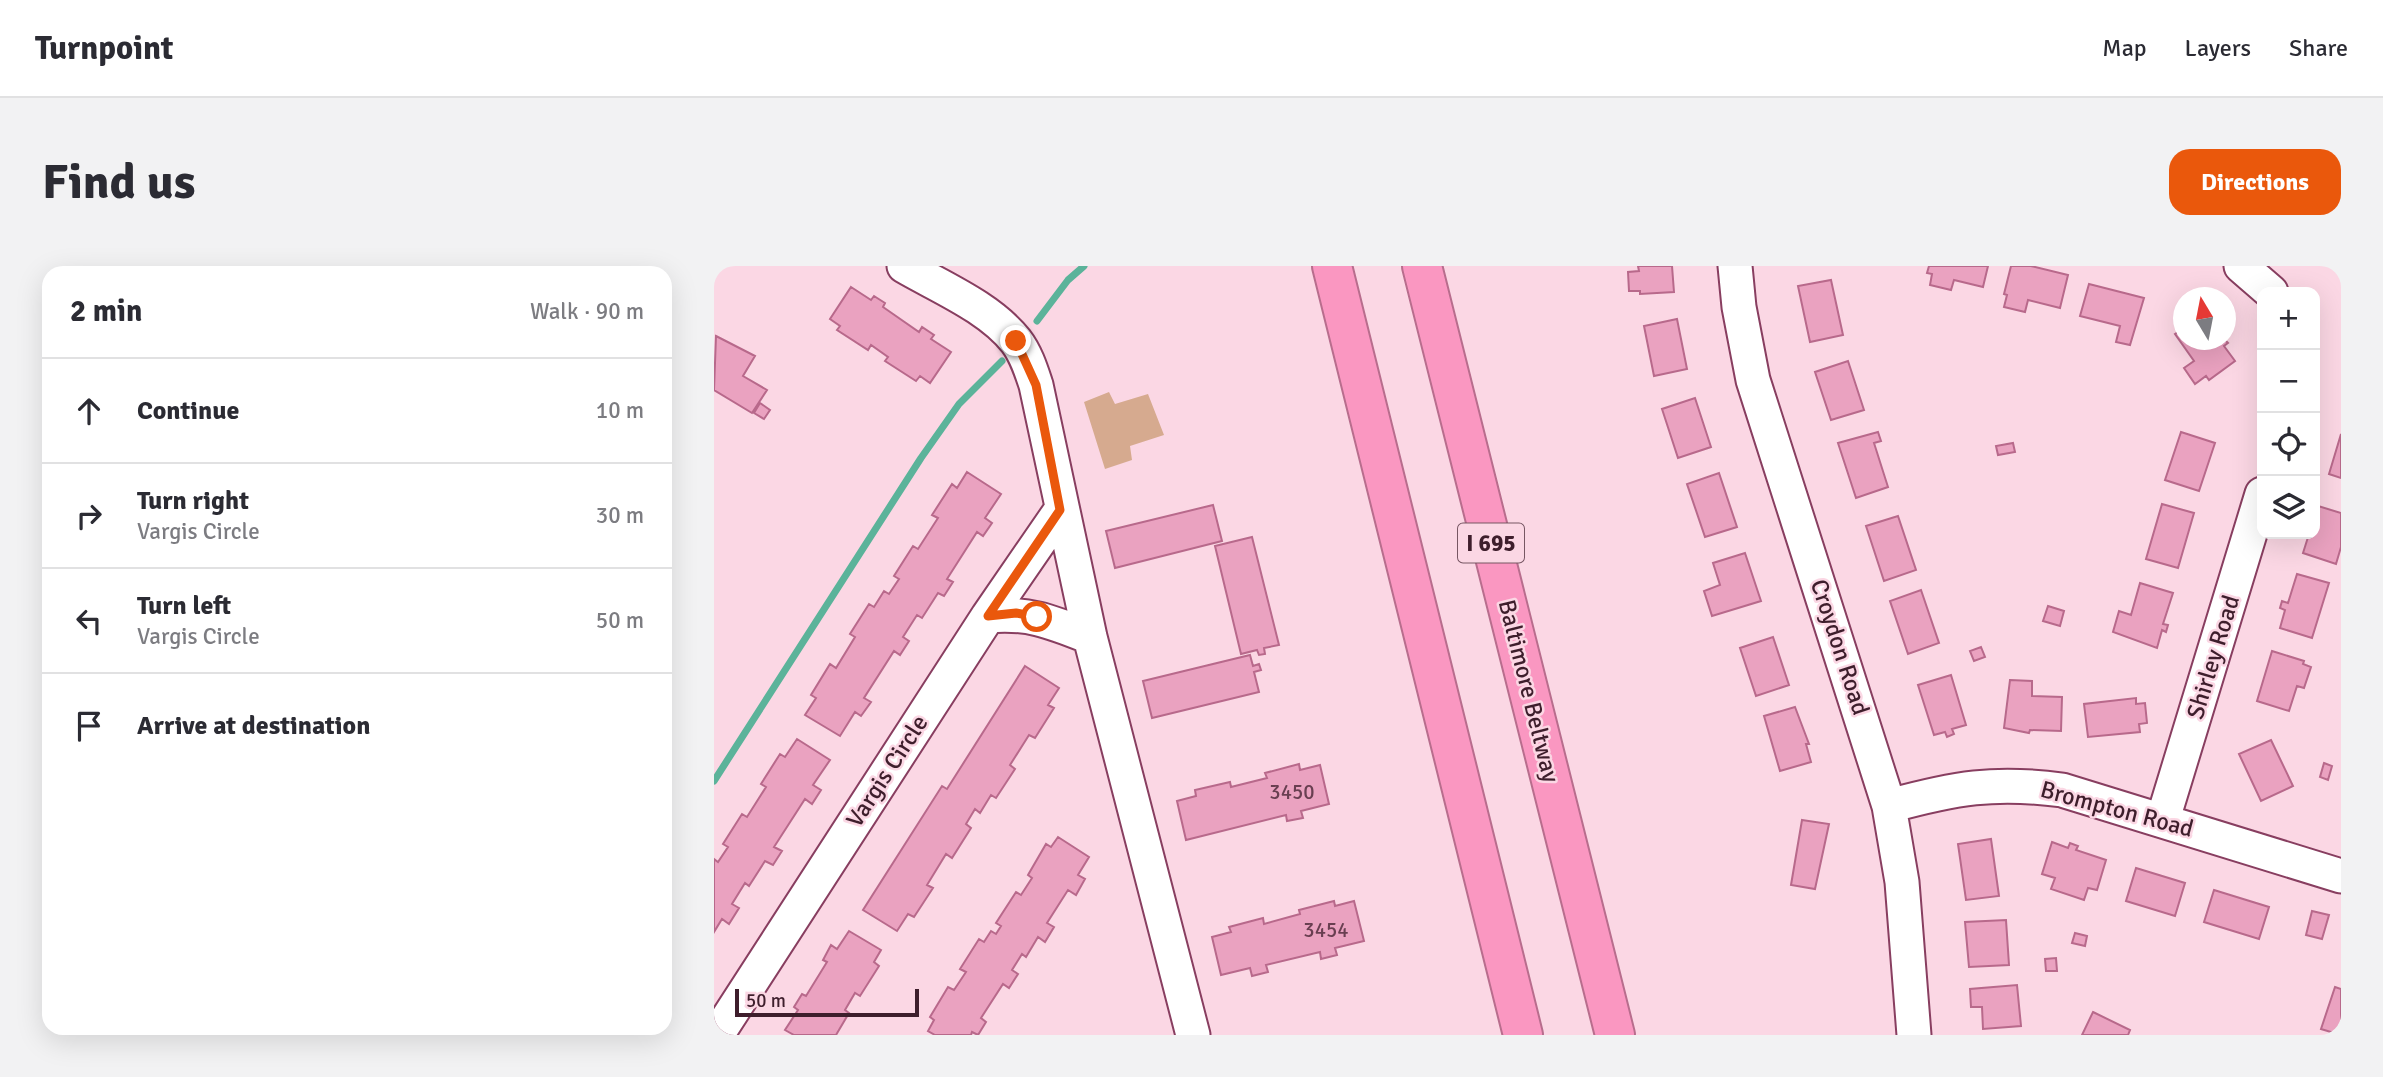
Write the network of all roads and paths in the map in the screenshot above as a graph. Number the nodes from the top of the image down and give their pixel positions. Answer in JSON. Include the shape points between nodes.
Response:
{"nodes":[{"id":1,"x":904,"y":266,"type":"edge"},
{"id":2,"x":1312,"y":266,"type":"edge"},
{"id":3,"x":1332,"y":266,"type":"edge"},
{"id":4,"x":1424,"y":266,"type":"edge"},
{"id":5,"x":1735,"y":266,"type":"edge"},
{"id":6,"x":2241,"y":266,"type":"edge"},
{"id":7,"x":2265,"y":287,"type":"edge"},
{"id":8,"x":1060,"y":510,"type":"junction"},
{"id":9,"x":2257,"y":510,"type":"edge"},
{"id":10,"x":1413,"y":588,"type":"junction"},
{"id":11,"x":988,"y":616,"type":"junction"},
{"id":12,"x":1090,"y":637,"type":"junction"},
{"id":13,"x":1889,"y":806,"type":"junction"},
{"id":14,"x":2163,"y":819,"type":"junction"},
{"id":15,"x":2341,"y":876,"type":"edge"},
{"id":16,"x":717,"y":1035,"type":"edge"},
{"id":17,"x":1193,"y":1035,"type":"edge"},
{"id":18,"x":1523,"y":1035,"type":"edge"},
{"id":19,"x":1615,"y":1035,"type":"edge"},
{"id":20,"x":1914,"y":1035,"type":"edge"}],
"edges":[{"from":1,"to":8,"type":"street","via":[[984,313],[1016,341],[1036,385]]},
{"from":2,"to":10,"type":"highway"},
{"from":3,"to":10,"type":"highway"},
{"from":4,"to":19,"type":"highway","name":"Baltimore Beltway","number":"I 695"},
{"from":5,"to":13,"type":"street","name":"Croydon Road","via":[[1753,380]]},
{"from":6,"to":7,"type":"street"},
{"from":8,"to":11,"type":"street","name":"Vargis Circle"},
{"from":8,"to":12,"type":"street"},
{"from":9,"to":14,"type":"street","name":"Shirley Road"},
{"from":10,"to":18,"type":"highway"},
{"from":11,"to":12,"type":"street","via":[[1016,613],[1037,617]]},
{"from":11,"to":16,"type":"street","name":"Vargis Circle"},
{"from":12,"to":17,"type":"street"},
{"from":13,"to":14,"type":"street","name":"Brompton Road","via":[[1950,789],[2023,785],[2062,790]]},
{"from":13,"to":20,"type":"street","name":"Croydon Road","via":[[1902,882]]},
{"from":14,"to":15,"type":"street","name":"Brompton Road"}]}
